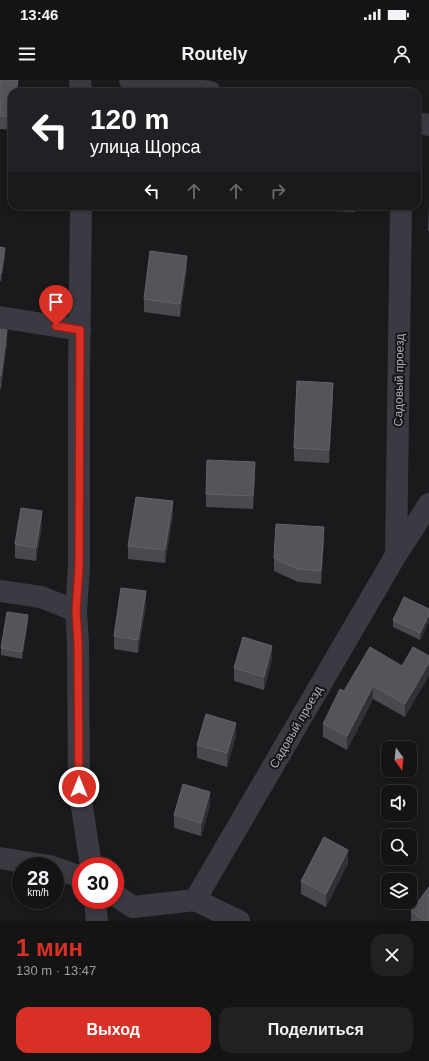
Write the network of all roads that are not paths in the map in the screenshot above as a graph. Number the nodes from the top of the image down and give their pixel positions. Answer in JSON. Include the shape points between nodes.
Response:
{"nodes":[{"id":1,"x":130,"y":80,"type":"edge"},
{"id":2,"x":183,"y":88,"type":"edge"},
{"id":3,"x":81,"y":210,"type":"edge"},
{"id":4,"x":401,"y":210,"type":"edge"},
{"id":5,"x":0,"y":317,"type":"edge"},
{"id":6,"x":80,"y":330,"type":"junction"},
{"id":7,"x":429,"y":504,"type":"edge"},
{"id":8,"x":396,"y":555,"type":"junction"},
{"id":9,"x":0,"y":591,"type":"edge"},
{"id":10,"x":76,"y":611,"type":"junction"},
{"id":11,"x":90,"y":857,"type":"edge"},
{"id":12,"x":0,"y":858,"type":"edge"},
{"id":13,"x":12,"y":860,"type":"edge"},
{"id":14,"x":195,"y":900,"type":"junction"},
{"id":15,"x":124,"y":901,"type":"edge"},
{"id":16,"x":96,"y":909,"type":"edge"},
{"id":17,"x":97,"y":921,"type":"edge"},
{"id":18,"x":239,"y":921,"type":"edge"}],
"edges":[{"from":1,"to":2,"type":"street"},
{"from":3,"to":6,"type":"street"},
{"from":4,"to":8,"type":"street","name":"Садовый проезд"},
{"from":5,"to":6,"type":"street"},
{"from":6,"to":10,"type":"street","via":[[79,566]]},
{"from":7,"to":8,"type":"street","name":"Садовый проезд"},
{"from":8,"to":14,"type":"street","name":"Садовый проезд"},
{"from":9,"to":10,"type":"street","via":[[41,597]]},
{"from":10,"to":11,"type":"street","via":[[79,787]]},
{"from":12,"to":13,"type":"street"},
{"from":14,"to":15,"type":"street","via":[[133,907]]},
{"from":14,"to":18,"type":"street"},
{"from":16,"to":17,"type":"street"}]}
